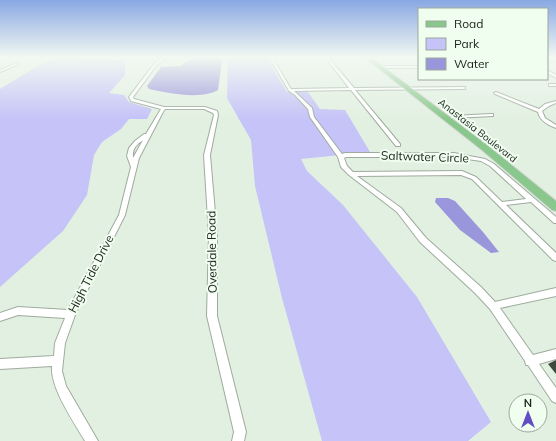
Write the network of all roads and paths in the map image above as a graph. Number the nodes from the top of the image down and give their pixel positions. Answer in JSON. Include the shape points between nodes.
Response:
{"nodes":[{"id":1,"x":146,"y":78,"type":"edge"},
{"id":2,"x":282,"y":78,"type":"edge"},
{"id":3,"x":343,"y":78,"type":"edge"},
{"id":4,"x":395,"y":78,"type":"edge"},
{"id":5,"x":398,"y":78,"type":"edge"},
{"id":6,"x":550,"y":85,"type":"dead end"},
{"id":7,"x":556,"y":85,"type":"edge"},
{"id":8,"x":464,"y":88,"type":"dead end"},
{"id":9,"x":352,"y":89,"type":"junction"},
{"id":10,"x":411,"y":89,"type":"junction"},
{"id":11,"x":290,"y":90,"type":"junction"},
{"id":12,"x":496,"y":92,"type":"dead end"},
{"id":13,"x":556,"y":102,"type":"edge"},
{"id":14,"x":164,"y":108,"type":"junction"},
{"id":15,"x":540,"y":110,"type":"junction"},
{"id":16,"x":491,"y":116,"type":"dead end"},
{"id":17,"x":452,"y":117,"type":"junction"},
{"id":18,"x":556,"y":127,"type":"edge"},
{"id":19,"x":398,"y":145,"type":"dead end"},
{"id":20,"x":341,"y":157,"type":"junction"},
{"id":21,"x":364,"y":178,"type":"junction"},
{"id":22,"x":556,"y":197,"type":"edge"},
{"id":23,"x":532,"y":200,"type":"junction"},
{"id":24,"x":500,"y":204,"type":"junction"},
{"id":25,"x":556,"y":207,"type":"edge"},
{"id":26,"x":556,"y":221,"type":"edge"},
{"id":27,"x":556,"y":258,"type":"edge"},
{"id":28,"x":556,"y":292,"type":"edge"},
{"id":29,"x":492,"y":306,"type":"junction"},
{"id":30,"x":71,"y":314,"type":"junction"},
{"id":31,"x":0,"y":317,"type":"edge"},
{"id":32,"x":556,"y":354,"type":"edge"},
{"id":33,"x":58,"y":361,"type":"junction"},
{"id":34,"x":530,"y":361,"type":"junction"},
{"id":35,"x":0,"y":364,"type":"edge"},
{"id":36,"x":556,"y":397,"type":"edge"},
{"id":37,"x":92,"y":441,"type":"edge"},
{"id":38,"x":238,"y":441,"type":"edge"}],
"edges":[{"from":1,"to":14,"type":"street","via":[[131,97],[132,100]]},
{"from":2,"to":11,"type":"street"},
{"from":3,"to":9,"type":"street"},
{"from":4,"to":10,"type":"main road","name":"Anastasia Boulevard"},
{"from":5,"to":10,"type":"main road","name":"Anastasia Boulevard"},
{"from":6,"to":7,"type":"street"},
{"from":8,"to":10,"type":"street"},
{"from":9,"to":10,"type":"street"},
{"from":9,"to":11,"type":"street"},
{"from":9,"to":19,"type":"street"},
{"from":10,"to":17,"type":"main road","name":"Anastasia Boulevard"},
{"from":10,"to":25,"type":"main road","name":"Anastasia Boulevard"},
{"from":11,"to":20,"type":"street","via":[[310,109],[312,117]]},
{"from":12,"to":15,"type":"street"},
{"from":13,"to":15,"type":"street"},
{"from":14,"to":30,"type":"street","name":"High Tide Drive","via":[[136,158],[122,215]]},
{"from":14,"to":38,"type":"street","name":"Overdale Road","via":[[205,108],[216,115],[207,155],[213,236],[212,316],[240,432]]},
{"from":15,"to":18,"type":"street","via":[[542,117]]},
{"from":16,"to":17,"type":"street"},
{"from":17,"to":22,"type":"main road","name":"Anastasia Boulevard"},
{"from":20,"to":21,"type":"street","via":[[344,167],[351,174]]},
{"from":20,"to":23,"type":"street","name":"Saltwater Circle","via":[[472,157],[492,165]]},
{"from":21,"to":24,"type":"street","name":"Saltwater Circle","via":[[462,173],[474,178]]},
{"from":21,"to":29,"type":"street","via":[[400,210],[424,240]]},
{"from":23,"to":24,"type":"street"},
{"from":23,"to":26,"type":"street","name":"Saltwater Circle"},
{"from":24,"to":27,"type":"street","name":"Saltwater Circle"},
{"from":28,"to":29,"type":"street"},
{"from":29,"to":34,"type":"street"},
{"from":30,"to":31,"type":"street","via":[[18,311]]},
{"from":30,"to":33,"type":"street","name":"High Tide Drive","via":[[60,343]]},
{"from":32,"to":34,"type":"street"},
{"from":33,"to":35,"type":"street"},
{"from":33,"to":37,"type":"street","name":"High Tide Drive","via":[[57,371],[61,388]]},
{"from":34,"to":36,"type":"street"}]}
